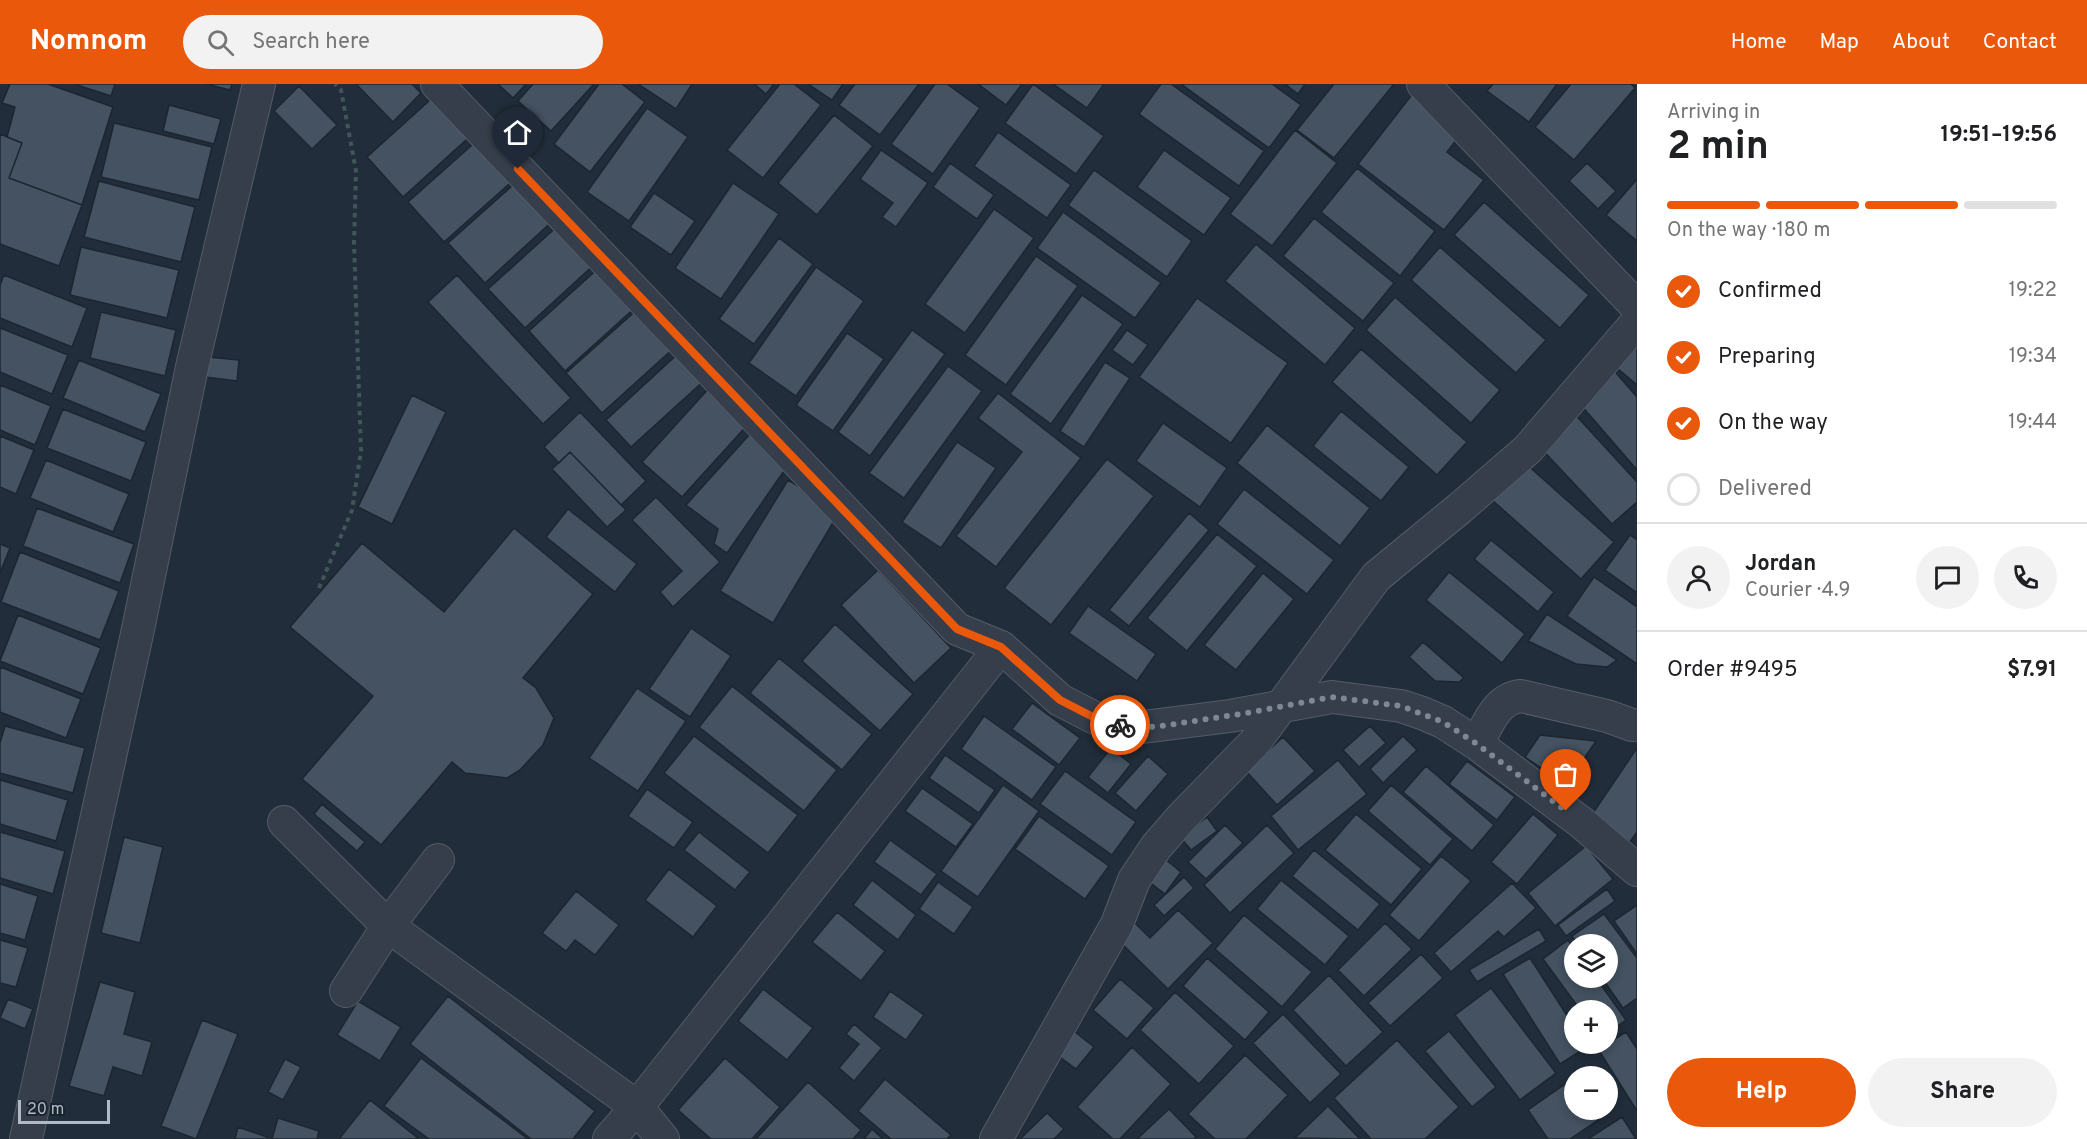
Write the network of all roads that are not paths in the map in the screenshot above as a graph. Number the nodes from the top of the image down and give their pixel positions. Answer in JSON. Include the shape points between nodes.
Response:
{"nodes":[{"id":1,"x":259,"y":84,"type":"edge"},
{"id":2,"x":437,"y":84,"type":"edge"},
{"id":3,"x":1423,"y":84,"type":"edge"},
{"id":4,"x":1637,"y":307,"type":"edge"},
{"id":5,"x":1637,"y":322,"type":"edge"},
{"id":6,"x":1001,"y":647,"type":"junction"},
{"id":7,"x":1280,"y":708,"type":"junction"},
{"id":8,"x":1632,"y":725,"type":"dead end"},
{"id":9,"x":1477,"y":744,"type":"junction"},
{"id":10,"x":284,"y":822,"type":"dead end"},
{"id":11,"x":438,"y":860,"type":"dead end"},
{"id":12,"x":1637,"y":870,"type":"edge"},
{"id":13,"x":388,"y":926,"type":"junction"},
{"id":14,"x":346,"y":990,"type":"dead end"},
{"id":15,"x":637,"y":1107,"type":"junction"},
{"id":16,"x":26,"y":1139,"type":"edge"},
{"id":17,"x":609,"y":1139,"type":"edge"},
{"id":18,"x":663,"y":1139,"type":"edge"},
{"id":19,"x":996,"y":1139,"type":"edge"}],
"edges":[{"from":1,"to":16,"type":"street","via":[[192,367]]},
{"from":2,"to":6,"type":"street","via":[[957,629]]},
{"from":3,"to":4,"type":"street"},
{"from":5,"to":7,"type":"street","via":[[1528,449],[1376,577]]},
{"from":6,"to":7,"type":"street","via":[[1060,700],[1112,723],[1135,728],[1162,726]]},
{"from":6,"to":15,"type":"street"},
{"from":7,"to":9,"type":"street","via":[[1332,697],[1401,706],[1443,722]]},
{"from":7,"to":19,"type":"street","via":[[1255,742],[1163,840],[1134,880],[1117,924]]},
{"from":8,"to":9,"type":"street","via":[[1521,696],[1499,704]]},
{"from":9,"to":12,"type":"street"},
{"from":10,"to":13,"type":"street"},
{"from":11,"to":13,"type":"street"},
{"from":13,"to":14,"type":"street"},
{"from":13,"to":15,"type":"street"},
{"from":15,"to":17,"type":"street"},
{"from":15,"to":18,"type":"street"}]}
